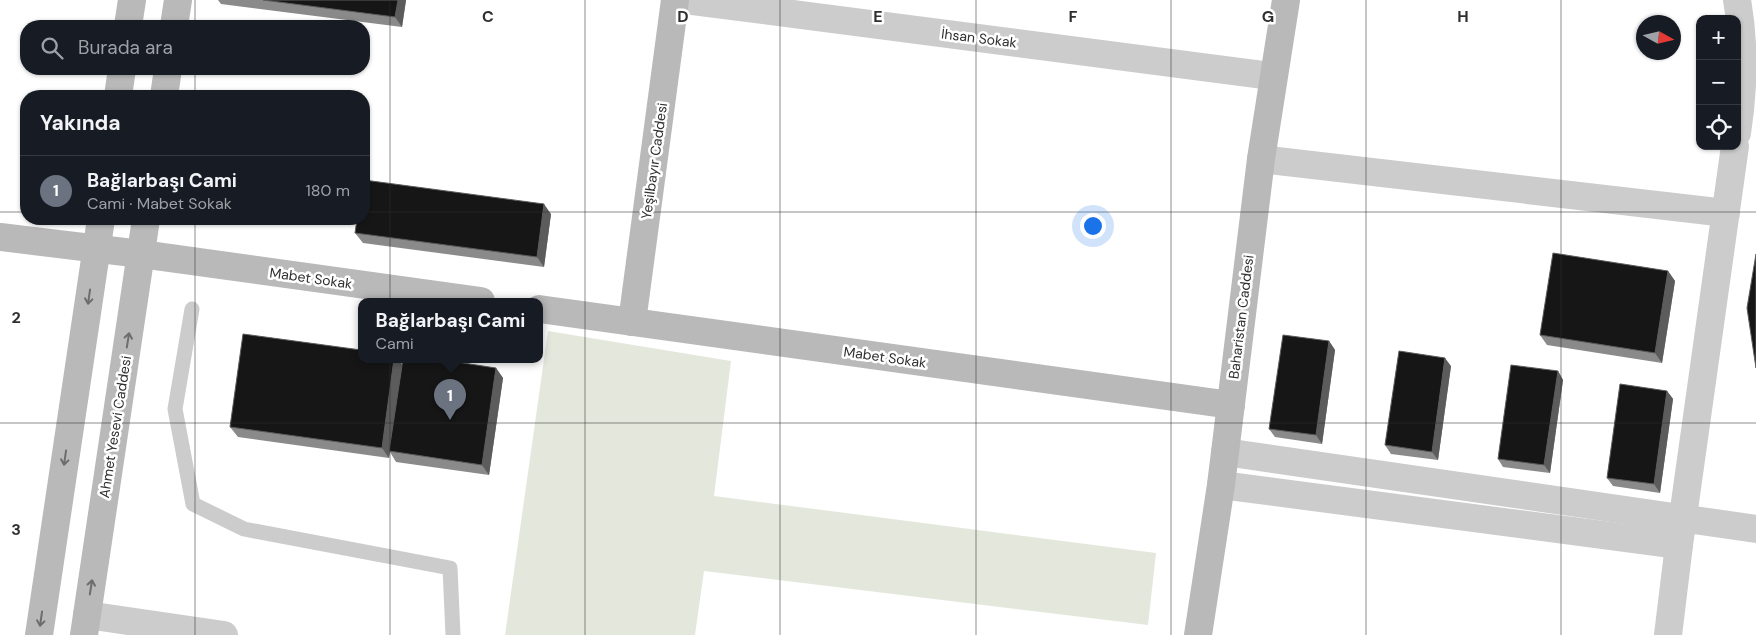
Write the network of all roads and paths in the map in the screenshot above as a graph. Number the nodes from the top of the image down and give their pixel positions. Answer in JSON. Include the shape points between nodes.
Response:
{"nodes":[{"id":1,"x":132,"y":0,"type":"edge"},
{"id":2,"x":178,"y":0,"type":"edge"},
{"id":3,"x":675,"y":0,"type":"edge"},
{"id":4,"x":685,"y":0,"type":"edge"},
{"id":5,"x":1286,"y":0,"type":"edge"},
{"id":6,"x":1737,"y":0,"type":"edge"},
{"id":7,"x":129,"y":20,"type":"edge"},
{"id":8,"x":175,"y":20,"type":"edge"},
{"id":9,"x":121,"y":75,"type":"edge"},
{"id":10,"x":167,"y":75,"type":"edge"},
{"id":11,"x":1272,"y":76,"type":"junction"},
{"id":12,"x":1749,"y":82,"type":"edge"},
{"id":13,"x":119,"y":90,"type":"edge"},
{"id":14,"x":165,"y":90,"type":"edge"},
{"id":15,"x":1741,"y":116,"type":"edge"},
{"id":16,"x":1735,"y":150,"type":"edge"},
{"id":17,"x":1261,"y":159,"type":"junction"},
{"id":18,"x":1726,"y":213,"type":"junction"},
{"id":19,"x":99,"y":225,"type":"edge"},
{"id":20,"x":145,"y":225,"type":"edge"},
{"id":21,"x":0,"y":237,"type":"edge"},
{"id":22,"x":96,"y":249,"type":"junction"},
{"id":23,"x":141,"y":254,"type":"junction"},
{"id":24,"x":459,"y":298,"type":"edge"},
{"id":25,"x":192,"y":309,"type":"dead end"},
{"id":26,"x":543,"y":310,"type":"edge"},
{"id":27,"x":632,"y":322,"type":"junction"},
{"id":28,"x":1231,"y":404,"type":"junction"},
{"id":29,"x":1225,"y":452,"type":"junction"},
{"id":30,"x":1221,"y":485,"type":"junction"},
{"id":31,"x":1756,"y":529,"type":"edge"},
{"id":32,"x":1680,"y":532,"type":"junction"},
{"id":33,"x":85,"y":625,"type":"edge"},
{"id":34,"x":39,"y":635,"type":"edge"},
{"id":35,"x":224,"y":635,"type":"edge"},
{"id":36,"x":453,"y":635,"type":"edge"},
{"id":37,"x":1198,"y":635,"type":"edge"},
{"id":38,"x":1668,"y":635,"type":"edge"}],
"edges":[{"from":1,"to":7,"type":"street"},
{"from":2,"to":8,"type":"street"},
{"from":3,"to":27,"type":"street","name":"Yeşilbayır Caddesi"},
{"from":4,"to":11,"type":"street","name":"İhsan Sokak"},
{"from":5,"to":11,"type":"street","name":"Baharistan Caddesi"},
{"from":6,"to":12,"type":"street"},
{"from":9,"to":13,"type":"street"},
{"from":10,"to":14,"type":"street"},
{"from":11,"to":17,"type":"street","name":"Baharistan Caddesi"},
{"from":12,"to":15,"type":"street"},
{"from":16,"to":18,"type":"street"},
{"from":17,"to":18,"type":"street"},
{"from":17,"to":28,"type":"street","name":"Baharistan Caddesi"},
{"from":18,"to":32,"type":"street"},
{"from":19,"to":22,"type":"street"},
{"from":20,"to":23,"type":"street","name":"Ahmet Yesevi Caddesi"},
{"from":21,"to":22,"type":"street","name":"Mabet Sokak"},
{"from":22,"to":23,"type":"street","name":"Mabet Sokak"},
{"from":22,"to":34,"type":"street","one_way":true},
{"from":23,"to":24,"type":"street","name":"Mabet Sokak"},
{"from":33,"to":23,"type":"street","name":"Ahmet Yesevi Caddesi","one_way":true},
{"from":25,"to":36,"type":"lane","via":[[175,409],[193,504],[244,529],[450,568]]},
{"from":26,"to":27,"type":"street","name":"Mabet Sokak"},
{"from":27,"to":28,"type":"street","name":"Mabet Sokak"},
{"from":28,"to":29,"type":"street","name":"Baharistan Caddesi"},
{"from":29,"to":30,"type":"street","name":"Baharistan Caddesi"},
{"from":29,"to":32,"type":"street"},
{"from":30,"to":32,"type":"street"},
{"from":30,"to":37,"type":"street","name":"Baharistan Caddesi"},
{"from":31,"to":32,"type":"street"},
{"from":32,"to":38,"type":"street"},
{"from":33,"to":35,"type":"street"}]}
